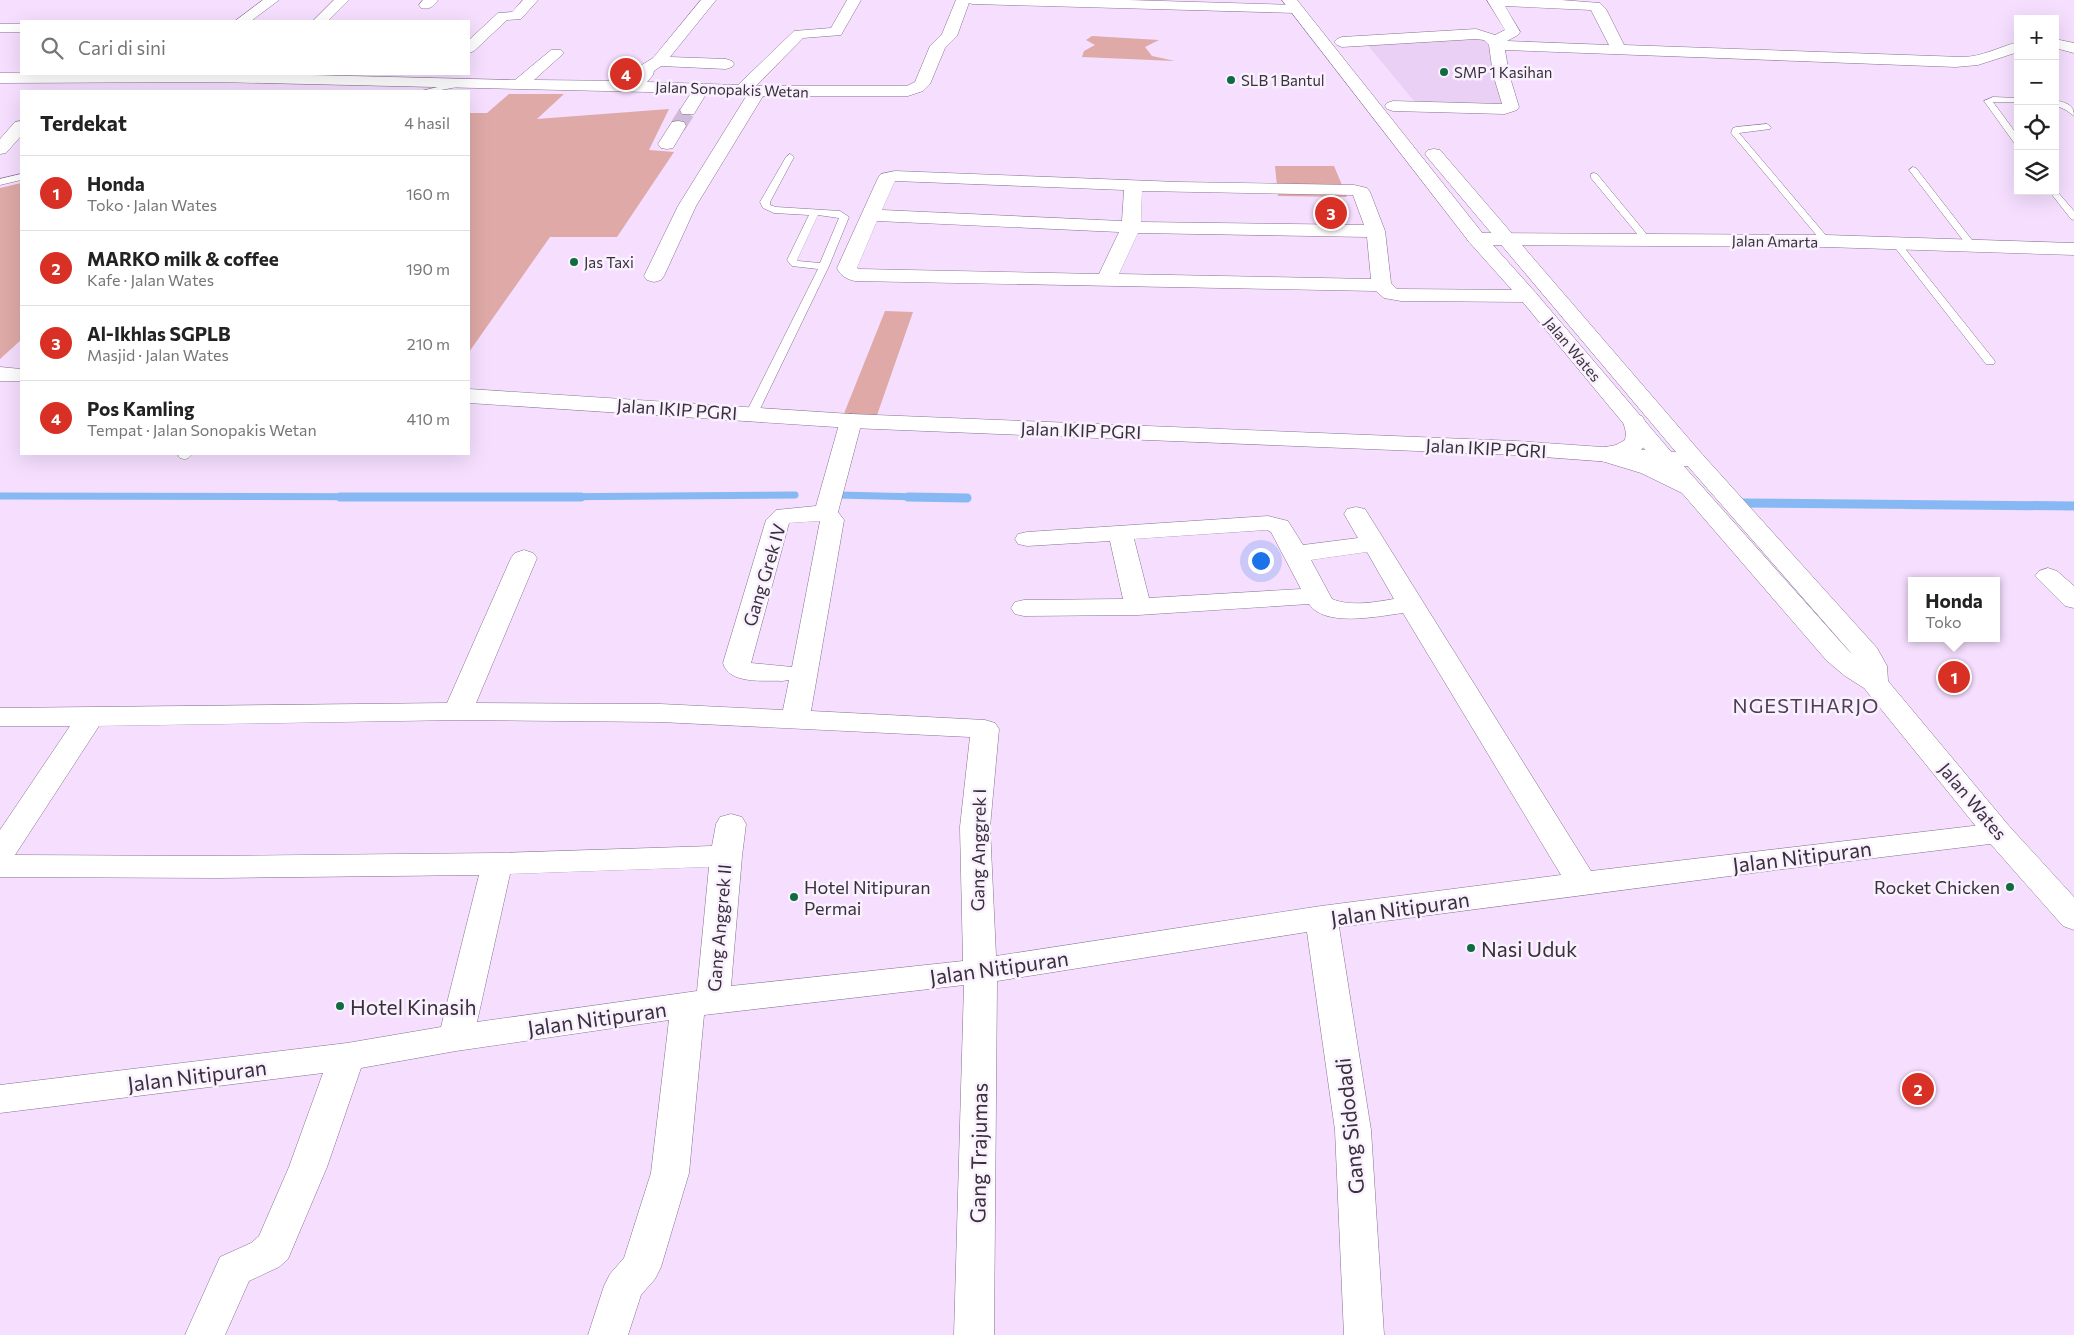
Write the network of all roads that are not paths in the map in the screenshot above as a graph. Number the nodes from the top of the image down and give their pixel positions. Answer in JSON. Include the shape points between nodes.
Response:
{"nodes":[{"id":1,"x":272,"y":0,"type":"edge"},
{"id":2,"x":342,"y":0,"type":"edge"},
{"id":3,"x":531,"y":0,"type":"edge"},
{"id":4,"x":709,"y":0,"type":"edge"},
{"id":5,"x":854,"y":0,"type":"edge"},
{"id":6,"x":963,"y":0,"type":"edge"},
{"id":7,"x":973,"y":0,"type":"edge"},
{"id":8,"x":1008,"y":0,"type":"edge"},
{"id":9,"x":1494,"y":1,"type":"edge"},
{"id":10,"x":1297,"y":3,"type":"edge"},
{"id":11,"x":243,"y":20,"type":"edge"},
{"id":12,"x":321,"y":20,"type":"edge"},
{"id":13,"x":0,"y":28,"type":"edge"},
{"id":14,"x":20,"y":28,"type":"edge"},
{"id":15,"x":1342,"y":42,"type":"junction"},
{"id":16,"x":1498,"y":44,"type":"junction"},
{"id":17,"x":2059,"y":45,"type":"edge"},
{"id":18,"x":470,"y":47,"type":"edge"},
{"id":19,"x":1618,"y":48,"type":"junction"},
{"id":20,"x":2014,"y":48,"type":"edge"},
{"id":21,"x":2074,"y":48,"type":"edge"},
{"id":22,"x":556,"y":53,"type":"dead end"},
{"id":23,"x":1816,"y":56,"type":"junction"},
{"id":24,"x":658,"y":61,"type":"junction"},
{"id":25,"x":726,"y":64,"type":"dead end"},
{"id":26,"x":1827,"y":72,"type":"dead end"},
{"id":27,"x":200,"y":75,"type":"edge"},
{"id":28,"x":0,"y":78,"type":"edge"},
{"id":29,"x":72,"y":78,"type":"junction"},
{"id":30,"x":433,"y":83,"type":"edge"},
{"id":31,"x":519,"y":85,"type":"junction"},
{"id":32,"x":634,"y":86,"type":"junction"},
{"id":33,"x":463,"y":87,"type":"edge"},
{"id":34,"x":702,"y":88,"type":"junction"},
{"id":35,"x":59,"y":90,"type":"edge"},
{"id":36,"x":751,"y":91,"type":"junction"},
{"id":37,"x":2014,"y":100,"type":"edge"},
{"id":38,"x":2059,"y":104,"type":"edge"},
{"id":39,"x":1393,"y":106,"type":"junction"},
{"id":40,"x":688,"y":110,"type":"tunnel mouth"},
{"id":41,"x":2074,"y":114,"type":"edge"},
{"id":42,"x":678,"y":126,"type":"tunnel mouth"},
{"id":43,"x":20,"y":127,"type":"edge"},
{"id":44,"x":1766,"y":127,"type":"dead end"},
{"id":45,"x":2014,"y":137,"type":"edge"},
{"id":46,"x":667,"y":144,"type":"dead end"},
{"id":47,"x":0,"y":149,"type":"edge"},
{"id":48,"x":790,"y":157,"type":"dead end"},
{"id":49,"x":1913,"y":170,"type":"dead end"},
{"id":50,"x":1594,"y":176,"type":"dead end"},
{"id":51,"x":20,"y":177,"type":"edge"},
{"id":52,"x":0,"y":182,"type":"edge"},
{"id":53,"x":1134,"y":185,"type":"junction"},
{"id":54,"x":2056,"y":195,"type":"edge"},
{"id":55,"x":2074,"y":198,"type":"edge"},
{"id":56,"x":815,"y":212,"type":"junction"},
{"id":57,"x":870,"y":216,"type":"junction"},
{"id":58,"x":2074,"y":217,"type":"edge"},
{"id":59,"x":1131,"y":227,"type":"junction"},
{"id":60,"x":1376,"y":231,"type":"junction"},
{"id":61,"x":1505,"y":238,"type":"junction"},
{"id":62,"x":1477,"y":239,"type":"junction"},
{"id":63,"x":1646,"y":239,"type":"junction"},
{"id":64,"x":1826,"y":241,"type":"junction"},
{"id":65,"x":1896,"y":243,"type":"junction"},
{"id":66,"x":1972,"y":246,"type":"junction"},
{"id":67,"x":2074,"y":249,"type":"edge"},
{"id":68,"x":824,"y":266,"type":"junction"},
{"id":69,"x":654,"y":276,"type":"dead end"},
{"id":70,"x":1106,"y":280,"type":"junction"},
{"id":71,"x":1381,"y":285,"type":"junction"},
{"id":72,"x":1528,"y":296,"type":"junction"},
{"id":73,"x":1990,"y":362,"type":"dead end"},
{"id":74,"x":0,"y":374,"type":"edge"},
{"id":75,"x":20,"y":375,"type":"edge"},
{"id":76,"x":470,"y":396,"type":"edge"},
{"id":77,"x":756,"y":415,"type":"junction"},
{"id":78,"x":852,"y":421,"type":"junction"},
{"id":79,"x":1634,"y":421,"type":"junction"},
{"id":80,"x":1603,"y":454,"type":"junction"},
{"id":81,"x":1666,"y":459,"type":"junction"},
{"id":82,"x":1694,"y":459,"type":"junction"},
{"id":83,"x":1692,"y":489,"type":"junction"},
{"id":84,"x":826,"y":513,"type":"junction"},
{"id":85,"x":1356,"y":514,"type":"dead end"},
{"id":86,"x":1120,"y":532,"type":"junction"},
{"id":87,"x":1027,"y":539,"type":"dead end"},
{"id":88,"x":1374,"y":544,"type":"junction"},
{"id":89,"x":1295,"y":554,"type":"junction"},
{"id":90,"x":524,"y":558,"type":"dead end"},
{"id":91,"x":2048,"y":576,"type":"dead end"},
{"id":92,"x":1318,"y":596,"type":"junction"},
{"id":93,"x":2074,"y":600,"type":"edge"},
{"id":94,"x":1411,"y":604,"type":"junction"},
{"id":95,"x":1138,"y":607,"type":"junction"},
{"id":96,"x":1024,"y":608,"type":"dead end"},
{"id":97,"x":782,"y":672,"type":"dead end"},
{"id":98,"x":1874,"y":682,"type":"junction"},
{"id":99,"x":458,"y":711,"type":"junction"},
{"id":100,"x":0,"y":717,"type":"edge"},
{"id":101,"x":90,"y":718,"type":"junction"},
{"id":102,"x":796,"y":718,"type":"junction"},
{"id":103,"x":731,"y":824,"type":"dead end"},
{"id":104,"x":1998,"y":833,"type":"junction"},
{"id":105,"x":0,"y":854,"type":"edge"},
{"id":106,"x":726,"y":856,"type":"junction"},
{"id":107,"x":497,"y":864,"type":"junction"},
{"id":108,"x":0,"y":866,"type":"edge"},
{"id":109,"x":1582,"y":883,"type":"junction"},
{"id":110,"x":1322,"y":918,"type":"junction"},
{"id":111,"x":2074,"y":918,"type":"edge"},
{"id":112,"x":981,"y":971,"type":"junction"},
{"id":113,"x":701,"y":1003,"type":"junction"},
{"id":114,"x":456,"y":1038,"type":"junction"},
{"id":115,"x":347,"y":1057,"type":"junction"},
{"id":116,"x":0,"y":1099,"type":"edge"},
{"id":117,"x":205,"y":1335,"type":"edge"},
{"id":118,"x":608,"y":1335,"type":"edge"},
{"id":119,"x":974,"y":1335,"type":"edge"},
{"id":120,"x":1364,"y":1335,"type":"edge"}],
"edges":[{"from":1,"to":11,"type":"main road"},
{"from":2,"to":12,"type":"main road"},
{"from":3,"to":18,"type":"main road","via":[[516,16],[503,16]]},
{"from":4,"to":24,"type":"main road"},
{"from":5,"to":36,"type":"main road","via":[[836,32],[800,34],[784,47]]},
{"from":6,"to":36,"type":"main road","name":"Jalan Sonopakis Wetan","via":[[949,36],[938,46],[922,84],[917,88],[908,91]]},
{"from":7,"to":8,"type":"main road"},
{"from":8,"to":10,"type":"main road"},
{"from":9,"to":16,"type":"main road","via":[[1513,32],[1496,40]]},
{"from":9,"to":19,"type":"main road","via":[[1596,6]]},
{"from":10,"to":15,"type":"main road","name":"Jalan Wates"},
{"from":10,"to":62,"type":"main road","name":"Jalan Wates"},
{"from":13,"to":14,"type":"main road"},
{"from":15,"to":16,"type":"main road","via":[[1476,34],[1489,37]]},
{"from":15,"to":39,"type":"main road","name":"Jalan Wates"},
{"from":16,"to":19,"type":"main road"},
{"from":16,"to":39,"type":"main road","via":[[1501,74],[1510,108]]},
{"from":17,"to":21,"type":"main road"},
{"from":19,"to":23,"type":"main road"},
{"from":20,"to":23,"type":"main road","via":[[1972,62]]},
{"from":22,"to":31,"type":"main road"},
{"from":23,"to":26,"type":"main road"},
{"from":24,"to":25,"type":"main road"},
{"from":24,"to":32,"type":"main road","via":[[646,69]]},
{"from":27,"to":29,"type":"main road","name":"Jalan Sonopakis Wetan"},
{"from":27,"to":30,"type":"main road","name":"Jalan Sonopakis Wetan"},
{"from":28,"to":29,"type":"main road","name":"Jalan Sonopakis Wetan"},
{"from":29,"to":35,"type":"main road"},
{"from":30,"to":33,"type":"main road","name":"Jalan Sonopakis Wetan"},
{"from":31,"to":32,"type":"main road","name":"Jalan Sonopakis Wetan"},
{"from":31,"to":33,"type":"main road","name":"Jalan Sonopakis Wetan"},
{"from":32,"to":34,"type":"main road","name":"Jalan Sonopakis Wetan"},
{"from":34,"to":36,"type":"main road","name":"Jalan Sonopakis Wetan"},
{"from":34,"to":40,"type":"main road"},
{"from":36,"to":69,"type":"main road","via":[[687,206]]},
{"from":37,"to":45,"type":"lane","via":[[1988,101]]},
{"from":38,"to":41,"type":"lane"},
{"from":39,"to":61,"type":"main road","name":"Jalan Wates"},
{"from":42,"to":46,"type":"main road"},
{"from":43,"to":47,"type":"main road"},
{"from":44,"to":64,"type":"lane","via":[[1746,128],[1735,133]]},
{"from":48,"to":56,"type":"lane","via":[[765,202],[766,206],[774,210]]},
{"from":49,"to":66,"type":"lane"},
{"from":50,"to":63,"type":"lane"},
{"from":51,"to":52,"type":"lane"},
{"from":53,"to":57,"type":"main road","via":[[895,176],[887,178]]},
{"from":53,"to":59,"type":"main road"},
{"from":53,"to":60,"type":"main road","via":[[1357,190],[1361,192]]},
{"from":54,"to":55,"type":"lane"},
{"from":54,"to":58,"type":"lane"},
{"from":56,"to":68,"type":"lane","via":[[844,217]]},
{"from":56,"to":68,"type":"lane","via":[[792,260],[799,264]]},
{"from":57,"to":59,"type":"main road"},
{"from":57,"to":70,"type":"main road","via":[[847,268],[855,274]]},
{"from":59,"to":60,"type":"main road"},
{"from":59,"to":70,"type":"main road"},
{"from":60,"to":71,"type":"main road"},
{"from":61,"to":62,"type":"main road","name":"Jalan Amarta"},
{"from":61,"to":63,"type":"main road","name":"Jalan Amarta"},
{"from":61,"to":82,"type":"main road","name":"Jalan Wates"},
{"from":62,"to":72,"type":"main road","name":"Jalan Wates"},
{"from":63,"to":64,"type":"main road","name":"Jalan Amarta"},
{"from":64,"to":65,"type":"main road","name":"Jalan Amarta"},
{"from":65,"to":66,"type":"main road","name":"Jalan Amarta"},
{"from":65,"to":73,"type":"lane"},
{"from":66,"to":67,"type":"main road","name":"Jalan Amarta"},
{"from":68,"to":77,"type":"lane","via":[[754,409]]},
{"from":70,"to":71,"type":"main road"},
{"from":71,"to":72,"type":"main road","via":[[1391,294],[1401,295]]},
{"from":72,"to":79,"type":"main road","name":"Jalan Wates"},
{"from":74,"to":75,"type":"main road"},
{"from":76,"to":77,"type":"main road","name":"Jalan IKIP PGRI"},
{"from":77,"to":78,"type":"main road","name":"Jalan IKIP PGRI"},
{"from":78,"to":80,"type":"main road","name":"Jalan IKIP PGRI"},
{"from":78,"to":84,"type":"main road"},
{"from":79,"to":80,"type":"main road","via":[[1637,437],[1634,443],[1627,449]]},
{"from":79,"to":81,"type":"main road","name":"Jalan Wates"},
{"from":80,"to":81,"type":"main road","name":"Jalan IKIP PGRI"},
{"from":80,"to":83,"type":"main road","via":[[1646,465]]},
{"from":81,"to":82,"type":"main road","name":"Jalan IKIP PGRI"},
{"from":81,"to":83,"type":"main road","name":"Jalan Wates"},
{"from":82,"to":98,"type":"main road","name":"Jalan Wates","via":[[1867,654],[1874,666]]},
{"from":83,"to":98,"type":"main road","name":"Jalan Wates","via":[[1836,655]]},
{"from":84,"to":97,"type":"main road","name":"Gang Grek IV","via":[[786,515],[778,520],[737,663],[746,671]]},
{"from":84,"to":102,"type":"main road","via":[[832,520]]},
{"from":85,"to":88,"type":"main road"},
{"from":86,"to":87,"type":"main road"},
{"from":86,"to":89,"type":"main road","via":[[1268,523],[1279,526]]},
{"from":86,"to":95,"type":"main road"},
{"from":88,"to":89,"type":"main road"},
{"from":88,"to":94,"type":"main road"},
{"from":89,"to":92,"type":"main road"},
{"from":90,"to":99,"type":"main road"},
{"from":91,"to":93,"type":"main road"},
{"from":92,"to":94,"type":"main road","via":[[1322,604],[1331,610],[1343,612]]},
{"from":92,"to":95,"type":"main road"},
{"from":94,"to":109,"type":"main road"},
{"from":95,"to":96,"type":"main road"},
{"from":98,"to":104,"type":"main road","name":"Jalan Wates"},
{"from":99,"to":101,"type":"main road"},
{"from":99,"to":102,"type":"main road"},
{"from":100,"to":101,"type":"main road"},
{"from":101,"to":105,"type":"main road"},
{"from":102,"to":112,"type":"main road","name":"Gang Anggrek I","via":[[985,728],[975,827]]},
{"from":103,"to":106,"type":"main road","name":"Gang Anggrek II"},
{"from":104,"to":109,"type":"main road","name":"Jalan Nitipuran"},
{"from":104,"to":111,"type":"main road","name":"Jalan Wates"},
{"from":106,"to":107,"type":"main road"},
{"from":106,"to":113,"type":"main road","name":"Gang Anggrek II"},
{"from":107,"to":108,"type":"main road"},
{"from":107,"to":114,"type":"main road"},
{"from":109,"to":110,"type":"main road","name":"Jalan Nitipuran"},
{"from":110,"to":112,"type":"main road","name":"Jalan Nitipuran"},
{"from":110,"to":120,"type":"main road","name":"Gang Sidodadi","via":[[1353,1130]]},
{"from":112,"to":113,"type":"main road","name":"Jalan Nitipuran"},
{"from":112,"to":119,"type":"main road","name":"Gang Trajumas"},
{"from":113,"to":114,"type":"main road","name":"Jalan Nitipuran"},
{"from":113,"to":118,"type":"main road","name":"Gang Anggrek II","via":[[670,1173],[642,1267],[624,1286]]},
{"from":114,"to":115,"type":"main road","name":"Jalan Nitipuran"},
{"from":115,"to":116,"type":"main road","name":"Jalan Nitipuran"},
{"from":115,"to":117,"type":"main road","via":[[308,1167],[274,1247],[266,1255],[234,1269]]}]}
